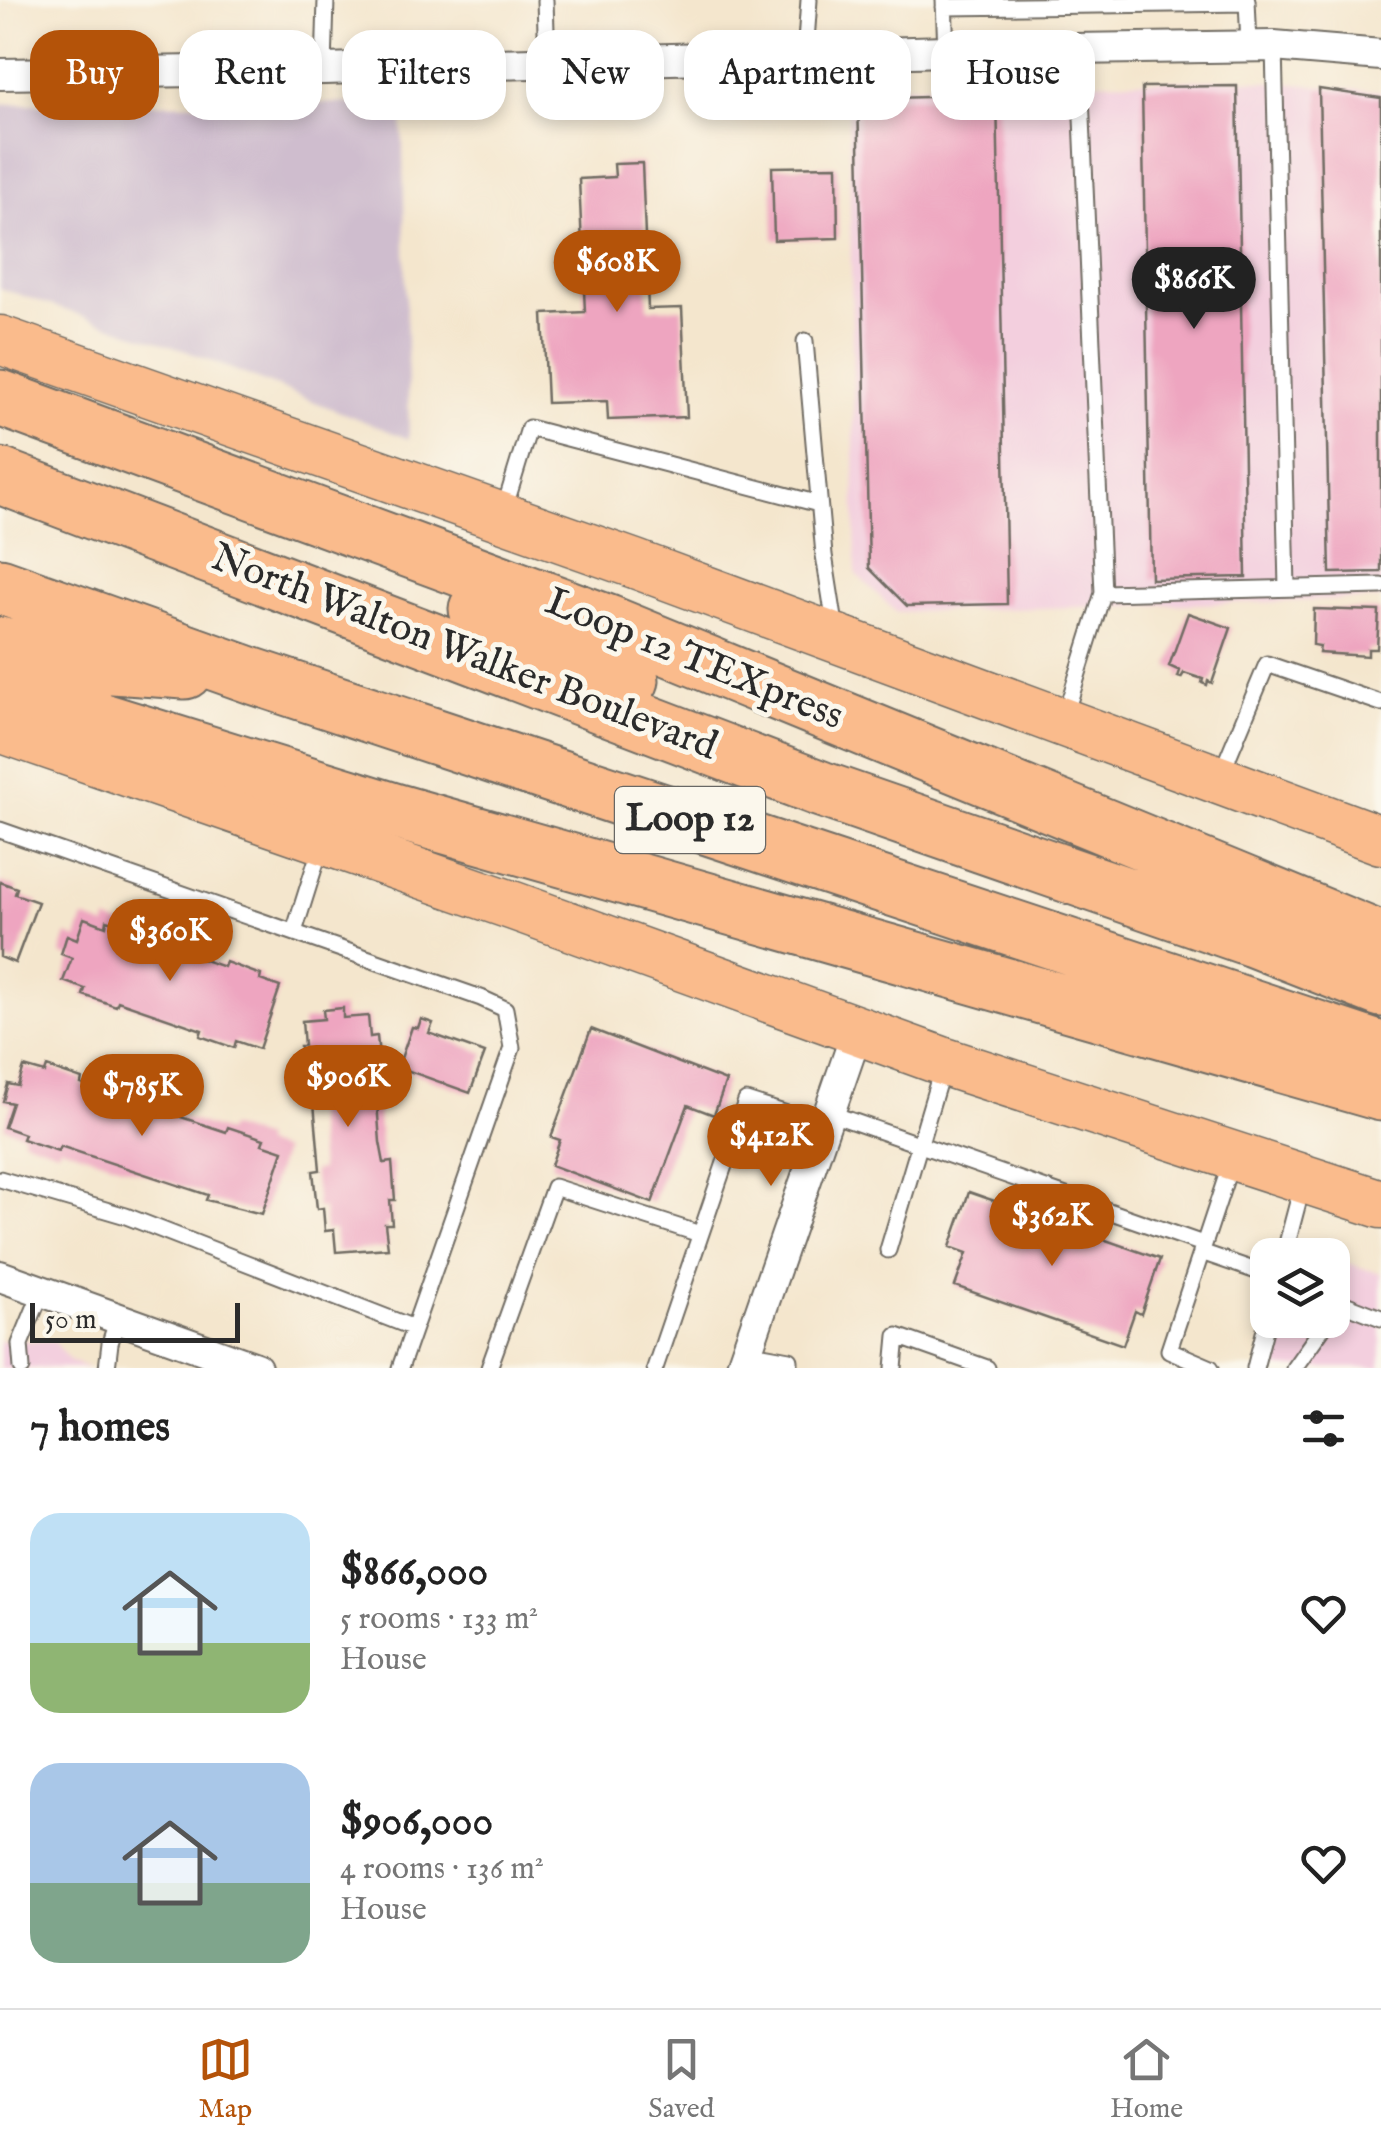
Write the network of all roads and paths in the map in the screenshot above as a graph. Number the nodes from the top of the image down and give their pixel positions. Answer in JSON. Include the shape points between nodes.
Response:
{"nodes":[{"id":1,"x":326,"y":0,"type":"edge"},
{"id":2,"x":546,"y":0,"type":"edge"},
{"id":3,"x":810,"y":0,"type":"edge"},
{"id":4,"x":1247,"y":1,"type":"edge"},
{"id":5,"x":944,"y":4,"type":"edge"},
{"id":6,"x":546,"y":30,"type":"edge"},
{"id":7,"x":807,"y":30,"type":"edge"},
{"id":8,"x":945,"y":30,"type":"edge"},
{"id":9,"x":1262,"y":46,"type":"junction"},
{"id":10,"x":1095,"y":50,"type":"edge"},
{"id":11,"x":1381,"y":55,"type":"edge"},
{"id":12,"x":526,"y":63,"type":"edge"},
{"id":13,"x":324,"y":69,"type":"junction"},
{"id":14,"x":0,"y":74,"type":"edge"},
{"id":15,"x":1082,"y":120,"type":"edge"},
{"id":16,"x":0,"y":340,"type":"edge"},
{"id":17,"x":806,"y":341,"type":"dead end"},
{"id":18,"x":0,"y":398,"type":"edge"},
{"id":19,"x":135,"y":448,"type":"junction"},
{"id":20,"x":0,"y":476,"type":"edge"},
{"id":21,"x":820,"y":504,"type":"junction"},
{"id":22,"x":502,"y":517,"type":"junction"},
{"id":23,"x":0,"y":586,"type":"edge"},
{"id":24,"x":1381,"y":586,"type":"edge"},
{"id":25,"x":1287,"y":588,"type":"junction"},
{"id":26,"x":1104,"y":593,"type":"junction"},
{"id":27,"x":837,"y":640,"type":"junction"},
{"id":28,"x":0,"y":645,"type":"edge"},
{"id":29,"x":253,"y":676,"type":"junction"},
{"id":30,"x":0,"y":683,"type":"edge"},
{"id":31,"x":1381,"y":704,"type":"edge"},
{"id":32,"x":1062,"y":724,"type":"junction"},
{"id":33,"x":0,"y":728,"type":"edge"},
{"id":34,"x":1218,"y":782,"type":"junction"},
{"id":35,"x":821,"y":789,"type":"junction"},
{"id":36,"x":0,"y":830,"type":"edge"},
{"id":37,"x":323,"y":840,"type":"junction"},
{"id":38,"x":1381,"y":840,"type":"edge"},
{"id":39,"x":294,"y":932,"type":"junction"},
{"id":40,"x":1381,"y":940,"type":"edge"},
{"id":41,"x":1381,"y":988,"type":"edge"},
{"id":42,"x":858,"y":1029,"type":"junction"},
{"id":43,"x":1381,"y":1050,"type":"edge"},
{"id":44,"x":944,"y":1062,"type":"junction"},
{"id":45,"x":1381,"y":1093,"type":"edge"},
{"id":46,"x":827,"y":1120,"type":"junction"},
{"id":47,"x":919,"y":1142,"type":"junction"},
{"id":48,"x":1233,"y":1157,"type":"junction"},
{"id":49,"x":0,"y":1179,"type":"edge"},
{"id":50,"x":1304,"y":1180,"type":"junction"},
{"id":51,"x":1381,"y":1204,"type":"edge"},
{"id":52,"x":700,"y":1234,"type":"junction"},
{"id":53,"x":1289,"y":1238,"type":"edge"},
{"id":54,"x":1202,"y":1248,"type":"junction"},
{"id":55,"x":888,"y":1250,"type":"dead end"},
{"id":56,"x":1250,"y":1268,"type":"edge"},
{"id":57,"x":0,"y":1276,"type":"edge"},
{"id":58,"x":42,"y":1290,"type":"junction"},
{"id":59,"x":1350,"y":1309,"type":"edge"},
{"id":60,"x":118,"y":1318,"type":"junction"},
{"id":61,"x":1381,"y":1318,"type":"edge"},
{"id":62,"x":414,"y":1328,"type":"junction"},
{"id":63,"x":1262,"y":1338,"type":"edge"},
{"id":64,"x":1315,"y":1338,"type":"edge"},
{"id":65,"x":744,"y":1360,"type":"edge"},
{"id":66,"x":22,"y":1368,"type":"edge"},
{"id":67,"x":107,"y":1368,"type":"edge"},
{"id":68,"x":256,"y":1368,"type":"edge"},
{"id":69,"x":400,"y":1368,"type":"edge"},
{"id":70,"x":489,"y":1368,"type":"edge"},
{"id":71,"x":655,"y":1368,"type":"edge"},
{"id":72,"x":790,"y":1368,"type":"edge"},
{"id":73,"x":894,"y":1368,"type":"edge"},
{"id":74,"x":986,"y":1368,"type":"edge"},
{"id":75,"x":1211,"y":1368,"type":"edge"},
{"id":76,"x":1254,"y":1368,"type":"edge"},
{"id":77,"x":1294,"y":1368,"type":"edge"}],
"edges":[{"from":1,"to":13,"type":"lane"},
{"from":2,"to":6,"type":"lane"},
{"from":3,"to":7,"type":"lane"},
{"from":4,"to":5,"type":"lane"},
{"from":4,"to":9,"type":"lane"},
{"from":5,"to":8,"type":"lane"},
{"from":9,"to":10,"type":"street"},
{"from":9,"to":11,"type":"street"},
{"from":9,"to":25,"type":"lane"},
{"from":12,"to":13,"type":"street"},
{"from":13,"to":14,"type":"street"},
{"from":15,"to":26,"type":"lane"},
{"from":16,"to":22,"type":"main road"},
{"from":17,"to":21,"type":"lane"},
{"from":18,"to":19,"type":"highway","name":"Loop 12 TEXpress"},
{"from":19,"to":35,"type":"highway","via":[[763,740]]},
{"from":19,"to":40,"type":"highway","name":"Loop 12 TEXpress","via":[[608,623]]},
{"from":20,"to":35,"type":"highway","name":"North Walton Walker Boulevard","number":"Loop 12"},
{"from":21,"to":22,"type":"lane","via":[[529,428]]},
{"from":21,"to":27,"type":"lane"},
{"from":22,"to":27,"type":"main road"},
{"from":23,"to":29,"type":"highway","name":"North Walton Walker Boulevard","number":"Loop 12"},
{"from":24,"to":25,"type":"lane"},
{"from":25,"to":26,"type":"lane"},
{"from":26,"to":32,"type":"lane"},
{"from":27,"to":32,"type":"main road"},
{"from":28,"to":29,"type":"highway","via":[[84,664]]},
{"from":29,"to":43,"type":"highway","name":"North Walton Walker Boulevard","number":"Loop 12"},
{"from":30,"to":45,"type":"highway","via":[[394,811]]},
{"from":31,"to":34,"type":"lane","via":[[1267,664]]},
{"from":32,"to":34,"type":"main road"},
{"from":33,"to":37,"type":"main road"},
{"from":34,"to":38,"type":"main road"},
{"from":35,"to":41,"type":"highway","name":"North Walton Walker Boulevard","number":"Loop 12"},
{"from":36,"to":39,"type":"lane"},
{"from":37,"to":39,"type":"lane"},
{"from":37,"to":42,"type":"main road"},
{"from":39,"to":62,"type":"lane","via":[[505,1009],[512,1048]]},
{"from":42,"to":44,"type":"main road"},
{"from":42,"to":46,"type":"street"},
{"from":44,"to":47,"type":"lane"},
{"from":44,"to":48,"type":"main road"},
{"from":46,"to":47,"type":"lane"},
{"from":46,"to":52,"type":"lane","via":[[746,1100]]},
{"from":46,"to":65,"type":"street"},
{"from":47,"to":54,"type":"lane"},
{"from":47,"to":55,"type":"lane"},
{"from":48,"to":50,"type":"main road"},
{"from":48,"to":54,"type":"lane"},
{"from":49,"to":62,"type":"lane","via":[[126,1216]]},
{"from":50,"to":51,"type":"main road"},
{"from":50,"to":53,"type":"lane"},
{"from":52,"to":70,"type":"lane","via":[[554,1186]]},
{"from":52,"to":71,"type":"lane"},
{"from":54,"to":56,"type":"lane"},
{"from":54,"to":75,"type":"lane","via":[[1169,1350]]},
{"from":57,"to":58,"type":"street"},
{"from":58,"to":60,"type":"street"},
{"from":58,"to":66,"type":"lane","via":[[20,1344]]},
{"from":59,"to":61,"type":"lane"},
{"from":60,"to":67,"type":"lane"},
{"from":60,"to":68,"type":"street"},
{"from":62,"to":69,"type":"lane"},
{"from":63,"to":76,"type":"lane"},
{"from":64,"to":77,"type":"lane"},
{"from":65,"to":72,"type":"lane","via":[[790,1360]]},
{"from":73,"to":74,"type":"lane","via":[[897,1336]]}]}
